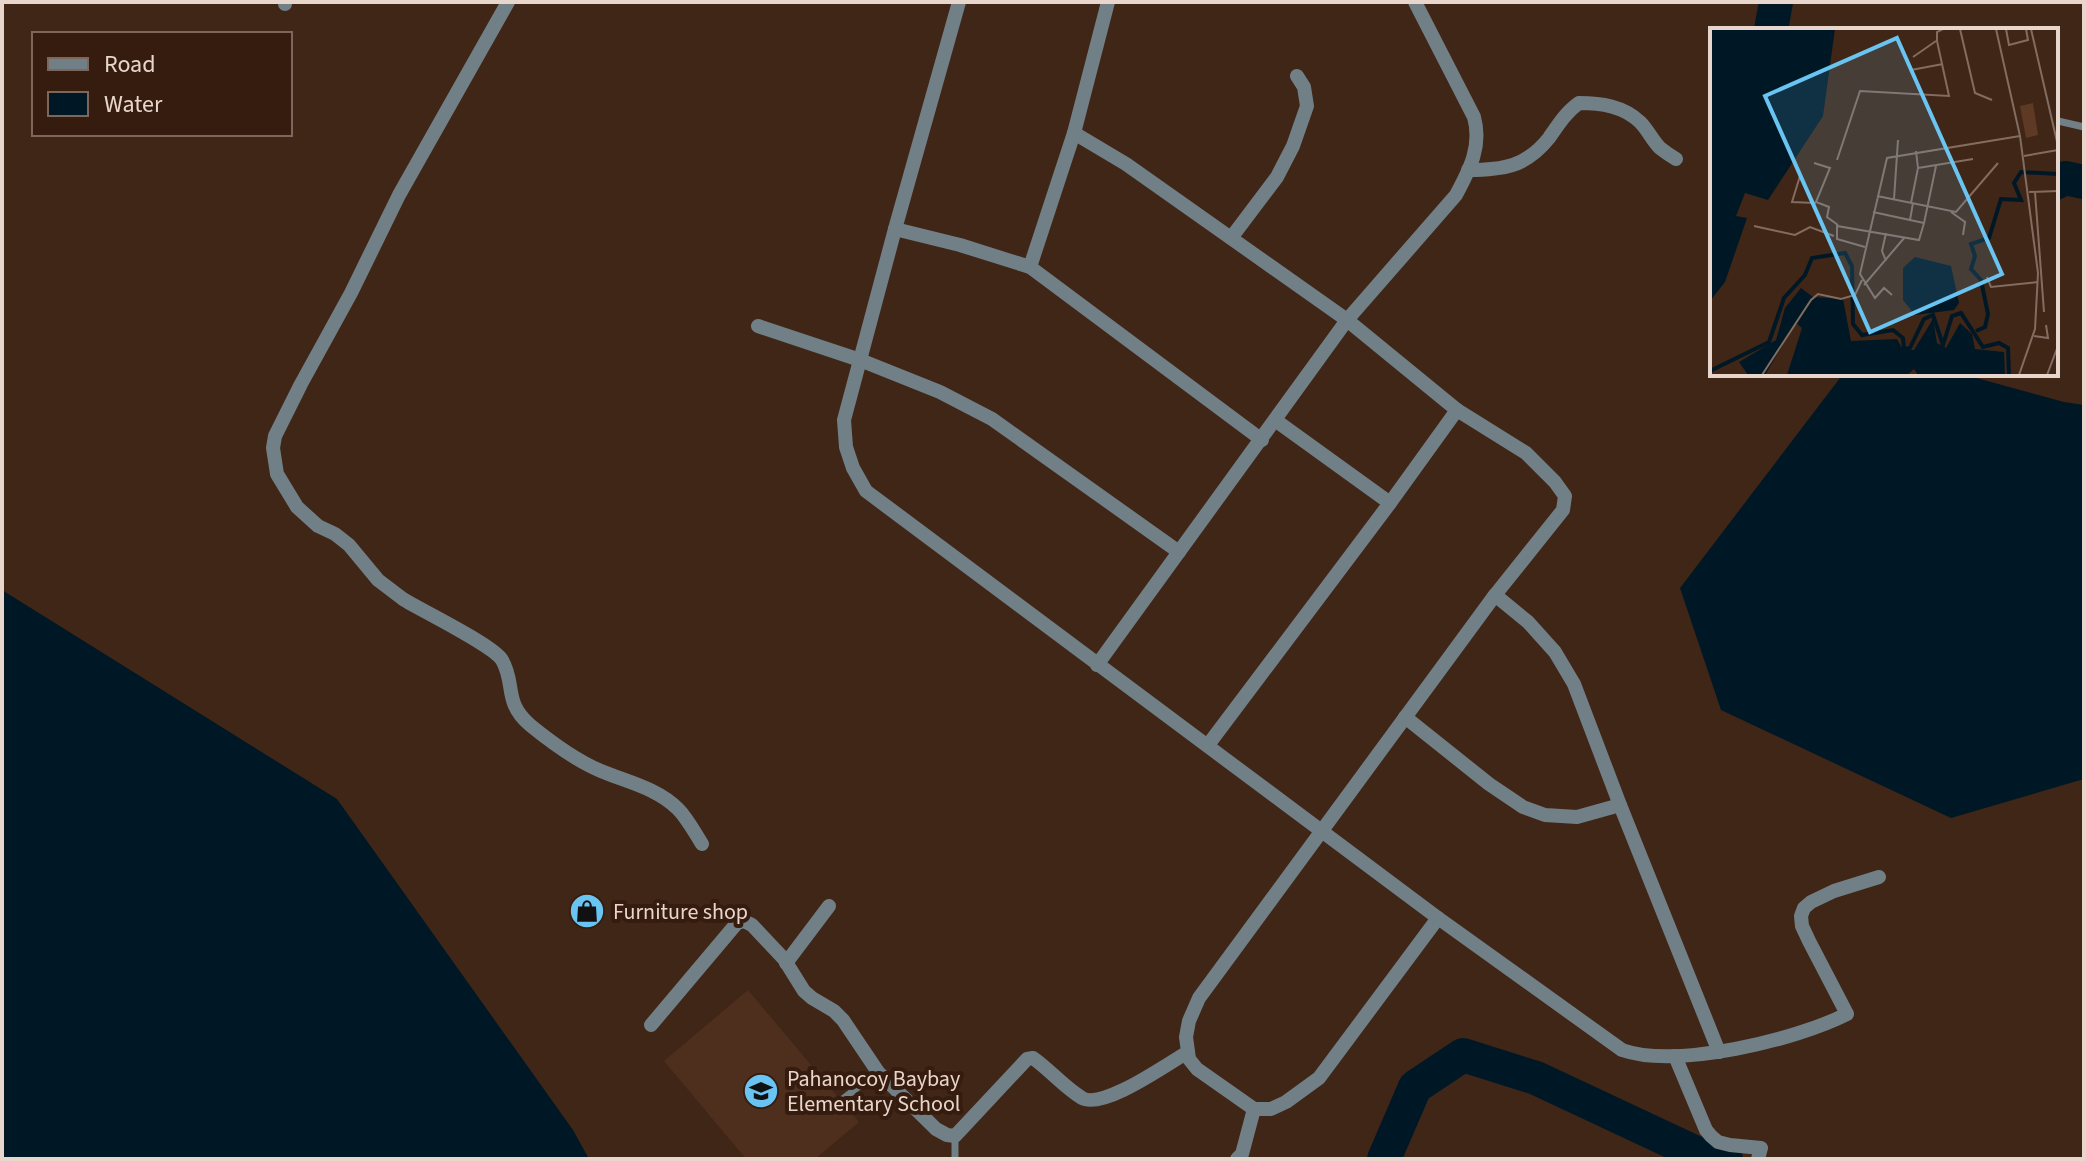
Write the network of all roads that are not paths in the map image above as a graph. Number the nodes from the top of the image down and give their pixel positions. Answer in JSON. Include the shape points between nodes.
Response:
{"nodes":[{"id":1,"x":508,"y":2,"type":"edge"},
{"id":2,"x":959,"y":2,"type":"edge"},
{"id":3,"x":1108,"y":2,"type":"edge"},
{"id":4,"x":1415,"y":2,"type":"edge"},
{"id":5,"x":1297,"y":76,"type":"dead end"},
{"id":6,"x":2058,"y":121,"type":"edge"},
{"id":7,"x":2084,"y":127,"type":"edge"},
{"id":8,"x":1074,"y":133,"type":"junction"},
{"id":9,"x":1676,"y":159,"type":"dead end"},
{"id":10,"x":1468,"y":170,"type":"junction"},
{"id":11,"x":895,"y":229,"type":"junction"},
{"id":12,"x":1231,"y":238,"type":"junction"},
{"id":13,"x":1030,"y":267,"type":"junction"},
{"id":14,"x":1347,"y":320,"type":"junction"},
{"id":15,"x":758,"y":326,"type":"dead end"},
{"id":16,"x":860,"y":360,"type":"junction"},
{"id":17,"x":1457,"y":410,"type":"junction"},
{"id":18,"x":1275,"y":420,"type":"junction"},
{"id":19,"x":1262,"y":440,"type":"junction"},
{"id":20,"x":1390,"y":503,"type":"junction"},
{"id":21,"x":1179,"y":552,"type":"junction"},
{"id":22,"x":1495,"y":595,"type":"junction"},
{"id":23,"x":1097,"y":665,"type":"junction"},
{"id":24,"x":1405,"y":717,"type":"junction"},
{"id":25,"x":1208,"y":745,"type":"junction"},
{"id":26,"x":1620,"y":805,"type":"junction"},
{"id":27,"x":1322,"y":830,"type":"junction"},
{"id":28,"x":702,"y":844,"type":"dead end"},
{"id":29,"x":1879,"y":877,"type":"dead end"},
{"id":30,"x":829,"y":906,"type":"dead end"},
{"id":31,"x":1438,"y":918,"type":"junction"},
{"id":32,"x":786,"y":963,"type":"junction"},
{"id":33,"x":651,"y":1025,"type":"dead end"},
{"id":34,"x":1188,"y":1052,"type":"junction"},
{"id":35,"x":1719,"y":1052,"type":"junction"},
{"id":36,"x":1675,"y":1056,"type":"junction"},
{"id":37,"x":878,"y":1072,"type":"junction"},
{"id":38,"x":832,"y":1107,"type":"dead end"},
{"id":39,"x":1254,"y":1109,"type":"junction"},
{"id":40,"x":955,"y":1136,"type":"junction"},
{"id":41,"x":1760,"y":1154,"type":"edge"},
{"id":42,"x":955,"y":1159,"type":"edge"},
{"id":43,"x":1237,"y":1159,"type":"edge"}],
"edges":[{"from":1,"to":28,"type":"street","via":[[399,195],[275,436],[277,474],[297,507],[349,545],[378,580],[498,655],[519,715],[571,756],[679,809]]},
{"from":2,"to":11,"type":"street"},
{"from":3,"to":8,"type":"street"},
{"from":4,"to":10,"type":"street","via":[[1474,117],[1478,133]]},
{"from":5,"to":12,"type":"street","via":[[1307,106],[1293,146],[1277,177]]},
{"from":6,"to":7,"type":"lane"},
{"from":8,"to":12,"type":"street"},
{"from":8,"to":13,"type":"street"},
{"from":9,"to":10,"type":"street","via":[[1632,116],[1611,106],[1579,103],[1526,159],[1505,169]]},
{"from":10,"to":14,"type":"street","via":[[1456,195]]},
{"from":11,"to":13,"type":"street"},
{"from":11,"to":16,"type":"street"},
{"from":12,"to":14,"type":"street"},
{"from":13,"to":19,"type":"street"},
{"from":14,"to":17,"type":"street"},
{"from":14,"to":18,"type":"street"},
{"from":15,"to":16,"type":"street"},
{"from":16,"to":21,"type":"street","via":[[992,419]]},
{"from":16,"to":23,"type":"street","via":[[844,420],[846,447],[866,491]]},
{"from":17,"to":20,"type":"street"},
{"from":17,"to":22,"type":"street","via":[[1526,453],[1565,496],[1563,510]]},
{"from":18,"to":19,"type":"street"},
{"from":18,"to":20,"type":"street"},
{"from":19,"to":21,"type":"street"},
{"from":20,"to":25,"type":"street"},
{"from":21,"to":23,"type":"street"},
{"from":22,"to":24,"type":"street"},
{"from":22,"to":26,"type":"street","via":[[1555,652],[1574,684]]},
{"from":23,"to":25,"type":"street"},
{"from":24,"to":26,"type":"street","via":[[1523,807],[1577,817]]},
{"from":24,"to":27,"type":"street"},
{"from":25,"to":27,"type":"street"},
{"from":26,"to":35,"type":"street"},
{"from":27,"to":31,"type":"street"},
{"from":27,"to":34,"type":"street","via":[[1199,998],[1189,1021]]},
{"from":29,"to":35,"type":"street","via":[[1811,902],[1801,916],[1847,1014],[1769,1042]]},
{"from":30,"to":32,"type":"street"},
{"from":31,"to":36,"type":"street","via":[[1622,1050]]},
{"from":31,"to":39,"type":"street","via":[[1319,1078],[1286,1102]]},
{"from":32,"to":33,"type":"street","via":[[752,925],[737,923]]},
{"from":32,"to":37,"type":"street","via":[[804,991],[843,1020]]},
{"from":34,"to":39,"type":"street","via":[[1197,1069]]},
{"from":34,"to":40,"type":"street","via":[[1096,1101],[1085,1100],[1043,1065],[1027,1059]]},
{"from":35,"to":36,"type":"street"},
{"from":36,"to":41,"type":"street","via":[[1711,1136]]},
{"from":37,"to":38,"type":"lane"},
{"from":37,"to":40,"type":"street","via":[[936,1129]]},
{"from":39,"to":43,"type":"street"},
{"from":40,"to":42,"type":"lane"}]}
